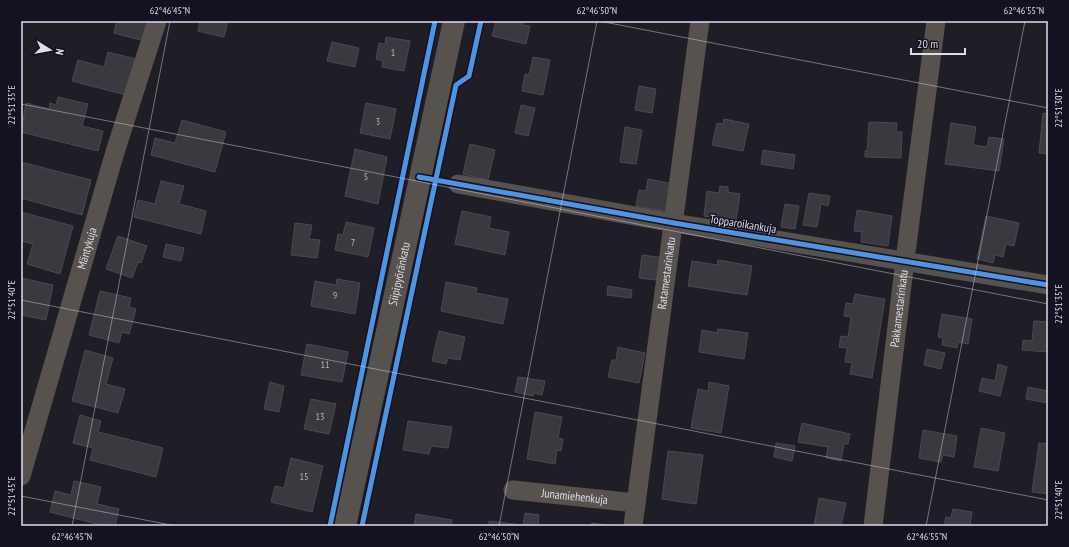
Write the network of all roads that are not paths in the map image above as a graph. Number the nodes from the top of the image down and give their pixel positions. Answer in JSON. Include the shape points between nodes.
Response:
{"nodes":[{"id":1,"x":157,"y":21,"type":"edge"},
{"id":2,"x":454,"y":21,"type":"edge"},
{"id":3,"x":700,"y":21,"type":"edge"},
{"id":4,"x":936,"y":21,"type":"edge"},
{"id":5,"x":458,"y":184,"type":"dead end"},
{"id":6,"x":674,"y":223,"type":"junction"},
{"id":7,"x":905,"y":260,"type":"junction"},
{"id":8,"x":1048,"y":285,"type":"edge"},
{"id":9,"x":21,"y":476,"type":"edge"},
{"id":10,"x":513,"y":490,"type":"dead end"},
{"id":11,"x":636,"y":503,"type":"junction"},
{"id":12,"x":345,"y":526,"type":"edge"},
{"id":13,"x":633,"y":526,"type":"edge"},
{"id":14,"x":873,"y":526,"type":"edge"}],
"edges":[{"from":1,"to":9,"type":"street","name":"Mäntykuja","via":[[115,152]]},
{"from":2,"to":12,"type":"street","name":"Siipipyöränkatu"},
{"from":3,"to":6,"type":"street","name":"Ratamestarinkatu"},
{"from":4,"to":7,"type":"street","name":"Pakkamestarinkatu"},
{"from":5,"to":6,"type":"street","name":"Topparoikankuja"},
{"from":6,"to":7,"type":"street","name":"Topparoikankuja"},
{"from":6,"to":11,"type":"street","name":"Ratamestarinkatu"},
{"from":7,"to":8,"type":"street","name":"Topparoikankuja"},
{"from":7,"to":14,"type":"street","name":"Pakkamestarinkatu"},
{"from":10,"to":11,"type":"street","name":"Junamiehenkuja"},
{"from":11,"to":13,"type":"street","name":"Ratamestarinkatu"}]}
